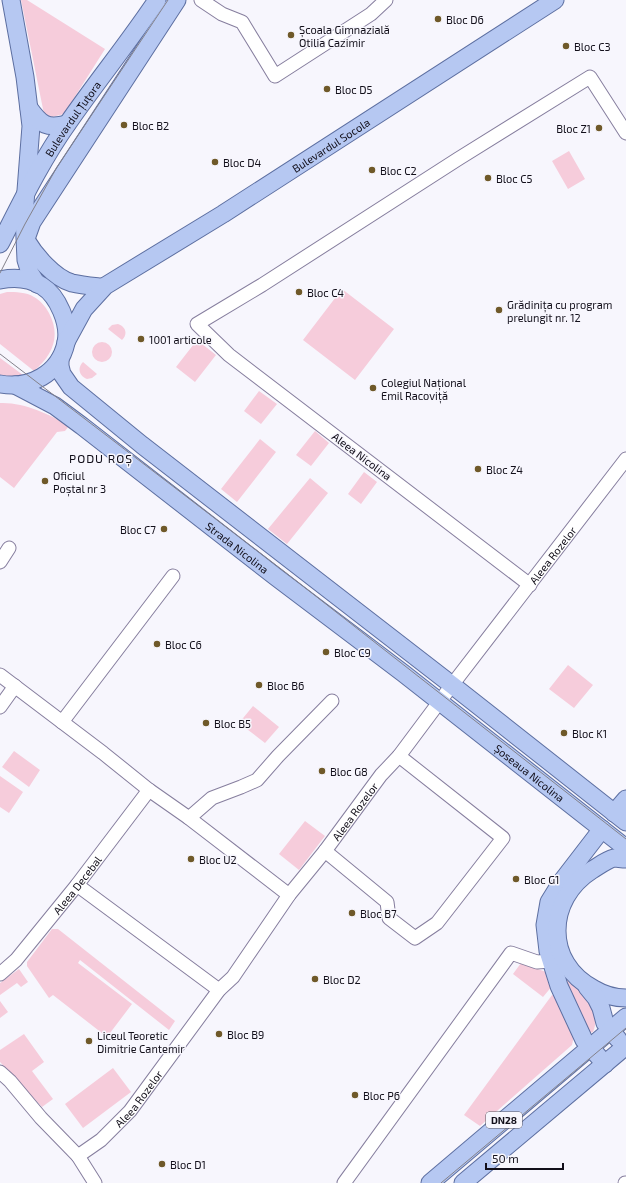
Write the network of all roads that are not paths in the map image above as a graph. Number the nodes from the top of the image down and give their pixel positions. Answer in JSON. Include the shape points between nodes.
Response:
{"nodes":[{"id":1,"x":11,"y":0,"type":"edge"},
{"id":2,"x":157,"y":0,"type":"edge"},
{"id":3,"x":177,"y":0,"type":"edge"},
{"id":4,"x":201,"y":0,"type":"edge"},
{"id":5,"x":386,"y":0,"type":"edge"},
{"id":6,"x":554,"y":0,"type":"edge"},
{"id":7,"x":29,"y":108,"type":"junction"},
{"id":8,"x":67,"y":124,"type":"junction"},
{"id":9,"x":626,"y":133,"type":"edge"},
{"id":10,"x":25,"y":194,"type":"junction"},
{"id":11,"x":26,"y":240,"type":"junction"},
{"id":12,"x":0,"y":244,"type":"edge"},
{"id":13,"x":0,"y":280,"type":"edge"},
{"id":14,"x":40,"y":285,"type":"junction"},
{"id":15,"x":103,"y":286,"type":"junction"},
{"id":16,"x":66,"y":342,"type":"junction"},
{"id":17,"x":60,"y":359,"type":"junction"},
{"id":18,"x":7,"y":384,"type":"edge"},
{"id":19,"x":626,"y":459,"type":"edge"},
{"id":20,"x":9,"y":548,"type":"dead end"},
{"id":21,"x":0,"y":562,"type":"edge"},
{"id":22,"x":173,"y":576,"type":"dead end"},
{"id":23,"x":530,"y":585,"type":"junction"},
{"id":24,"x":0,"y":675,"type":"edge"},
{"id":25,"x":452,"y":685,"type":"junction"},
{"id":26,"x":15,"y":686,"type":"junction"},
{"id":27,"x":470,"y":700,"type":"joint"},
{"id":28,"x":332,"y":701,"type":"dead end"},
{"id":29,"x":440,"y":702,"type":"junction"},
{"id":30,"x":0,"y":707,"type":"edge"},
{"id":31,"x":458,"y":716,"type":"joint"},
{"id":32,"x":62,"y":722,"type":"junction"},
{"id":33,"x":399,"y":756,"type":"junction"},
{"id":34,"x":149,"y":790,"type":"junction"},
{"id":35,"x":626,"y":799,"type":"edge"},
{"id":36,"x":189,"y":818,"type":"junction"},
{"id":37,"x":620,"y":818,"type":"edge"},
{"id":38,"x":602,"y":829,"type":"junction"},
{"id":39,"x":626,"y":848,"type":"edge"},
{"id":40,"x":325,"y":851,"type":"junction"},
{"id":41,"x":626,"y":859,"type":"edge"},
{"id":42,"x":77,"y":885,"type":"junction"},
{"id":43,"x":290,"y":894,"type":"junction"},
{"id":44,"x":554,"y":908,"type":"junction"},
{"id":45,"x":551,"y":961,"type":"junction"},
{"id":46,"x":0,"y":974,"type":"edge"},
{"id":47,"x":586,"y":985,"type":"junction"},
{"id":48,"x":219,"y":990,"type":"junction"},
{"id":49,"x":626,"y":998,"type":"edge"},
{"id":50,"x":626,"y":1017,"type":"edge"},
{"id":51,"x":610,"y":1030,"type":"junction"},
{"id":52,"x":625,"y":1046,"type":"edge"},
{"id":53,"x":590,"y":1047,"type":"junction"},
{"id":54,"x":605,"y":1064,"type":"junction"},
{"id":55,"x":0,"y":1072,"type":"edge"},
{"id":56,"x":78,"y":1156,"type":"junction"},
{"id":57,"x":95,"y":1183,"type":"edge"},
{"id":58,"x":344,"y":1183,"type":"edge"},
{"id":59,"x":430,"y":1183,"type":"edge"},
{"id":60,"x":463,"y":1183,"type":"edge"}],
"edges":[{"from":1,"to":7,"type":"main road"},
{"from":2,"to":8,"type":"main road","name":"Bulevardul Țuțora"},
{"from":3,"to":11,"type":"main road","name":"Bulevardul Țuțora","via":[[32,222]]},
{"from":4,"to":5,"type":"street","via":[[222,14],[242,22],[275,76],[371,14]]},
{"from":6,"to":15,"type":"main road","name":"Bulevardul Socola","via":[[223,214]]},
{"from":7,"to":8,"type":"main road","via":[[43,124]]},
{"from":7,"to":10,"type":"main road","via":[[30,144]]},
{"from":8,"to":10,"type":"main road","name":"Bulevardul Țuțora"},
{"from":9,"to":23,"type":"street","name":"Aleea Nicolina","via":[[590,77],[262,286],[197,324],[229,355]]},
{"from":10,"to":11,"type":"main road"},
{"from":10,"to":12,"type":"main road","name":"Bulevardul Țuțora"},
{"from":11,"to":14,"type":"main road","via":[[28,267]]},
{"from":11,"to":15,"type":"main road","via":[[44,265],[61,277],[71,282]]},
{"from":13,"to":14,"type":"main road","name":"Bulevardul Socola","via":[[20,278]]},
{"from":14,"to":15,"type":"main road","name":"Bulevardul Socola","via":[[64,294]]},
{"from":14,"to":16,"type":"main road","via":[[50,293],[61,309],[65,320]]},
{"from":15,"to":16,"type":"main road","name":"Bulevardul Socola","via":[[84,309]]},
{"from":16,"to":17,"type":"main road"},
{"from":17,"to":18,"type":"main road","via":[[40,379],[26,384]]},
{"from":17,"to":25,"type":"main road","name":"Strada Nicolina","via":[[62,374],[71,387]]},
{"from":18,"to":29,"type":"main road","name":"Strada Nicolina","via":[[49,402],[82,426]]},
{"from":19,"to":23,"type":"street","name":"Aleea Rozelor"},
{"from":20,"to":21,"type":"street"},
{"from":22,"to":32,"type":"street"},
{"from":23,"to":25,"type":"street","name":"Aleea Rozelor"},
{"from":24,"to":26,"type":"street"},
{"from":25,"to":27,"type":"main road","name":"Strada Nicolina"},
{"from":25,"to":29,"type":"street","name":"Aleea Rozelor"},
{"from":26,"to":30,"type":"street"},
{"from":26,"to":32,"type":"street"},
{"from":27,"to":37,"type":"main road","name":"Șoseaua Nicolina"},
{"from":28,"to":36,"type":"street","via":[[257,780],[212,798]]},
{"from":29,"to":31,"type":"main road","name":"Strada Nicolina"},
{"from":29,"to":33,"type":"street","name":"Aleea Rozelor"},
{"from":31,"to":38,"type":"main road","name":"Șoseaua Nicolina"},
{"from":32,"to":34,"type":"street"},
{"from":33,"to":40,"type":"street","name":"Aleea Rozelor","via":[[381,775]]},
{"from":33,"to":40,"type":"street","via":[[503,838],[438,923],[415,938],[389,918],[387,902]]},
{"from":34,"to":36,"type":"street"},
{"from":34,"to":42,"type":"street","name":"Aleea Decebal"},
{"from":35,"to":37,"type":"main road"},
{"from":36,"to":43,"type":"street"},
{"from":38,"to":39,"type":"main road","name":"Șoseaua Nicolina"},
{"from":38,"to":44,"type":"main road","via":[[562,881]]},
{"from":40,"to":43,"type":"street","name":"Aleea Rozelor"},
{"from":41,"to":44,"type":"main road","via":[[614,858],[589,872]]},
{"from":42,"to":46,"type":"street","name":"Aleea Decebal","via":[[16,960]]},
{"from":42,"to":48,"type":"street"},
{"from":43,"to":48,"type":"street","name":"Aleea Rozelor","via":[[232,977]]},
{"from":44,"to":45,"type":"main road","via":[[545,925]]},
{"from":44,"to":47,"type":"main road","via":[[558,947],[567,966]]},
{"from":45,"to":53,"type":"main road","via":[[559,986],[584,1040]]},
{"from":45,"to":58,"type":"street","via":[[537,962],[512,953]]},
{"from":47,"to":49,"type":"main road","via":[[609,996]]},
{"from":47,"to":51,"type":"main road","via":[[596,998]]},
{"from":48,"to":56,"type":"street","name":"Aleea Rozelor","via":[[130,1111],[101,1140]]},
{"from":50,"to":51,"type":"main road"},
{"from":51,"to":52,"type":"main road"},
{"from":51,"to":53,"type":"main road"},
{"from":52,"to":54,"type":"main road"},
{"from":53,"to":54,"type":"main road"},
{"from":53,"to":59,"type":"main road","number":"DN28"},
{"from":54,"to":60,"type":"main road","number":"DN28"},
{"from":55,"to":56,"type":"street"},
{"from":56,"to":57,"type":"street"}]}
